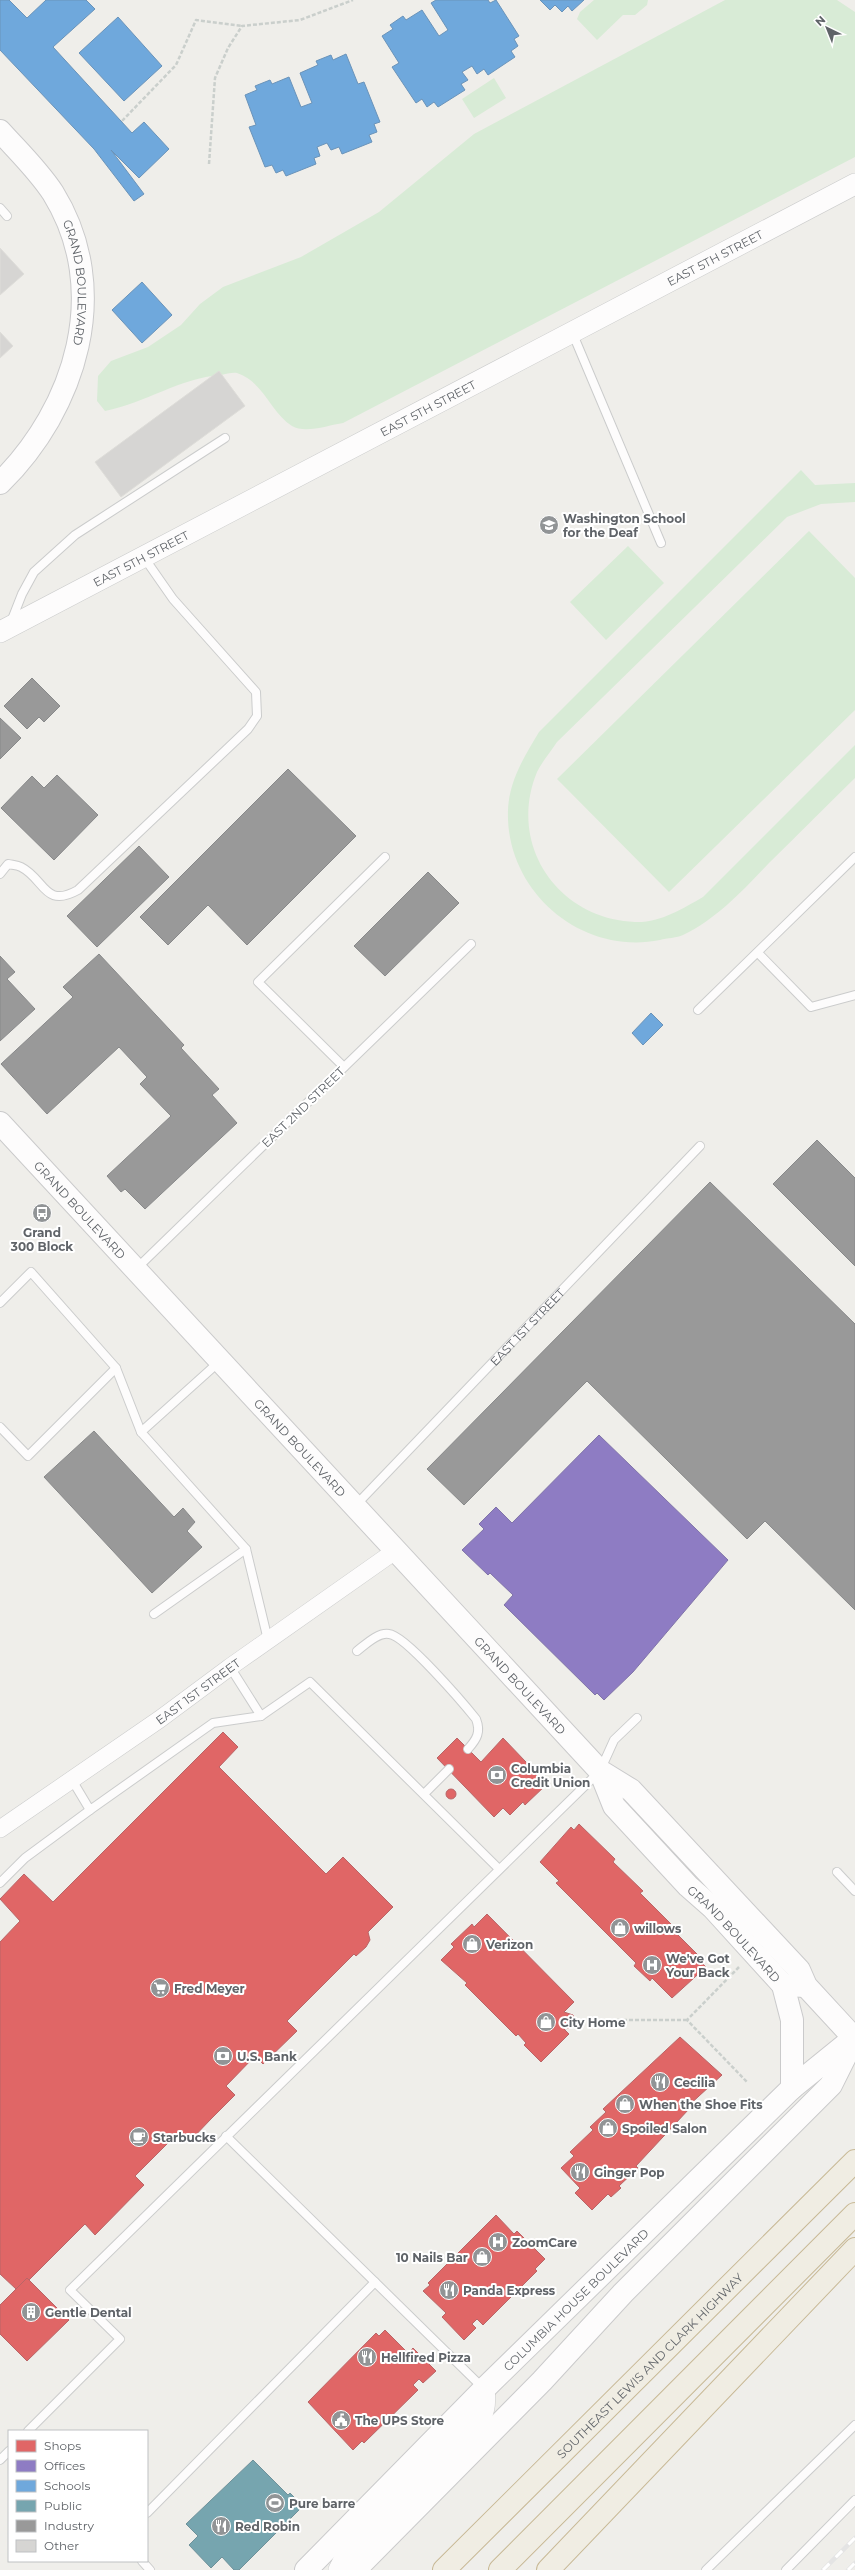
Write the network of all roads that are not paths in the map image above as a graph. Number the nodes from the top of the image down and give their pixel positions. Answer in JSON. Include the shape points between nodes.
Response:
{"nodes":[{"id":1,"x":0,"y":131,"type":"edge"},
{"id":2,"x":855,"y":184,"type":"edge"},
{"id":3,"x":0,"y":208,"type":"edge"},
{"id":4,"x":7,"y":216,"type":"dead end"},
{"id":5,"x":572,"y":331,"type":"junction"},
{"id":6,"x":225,"y":438,"type":"dead end"},
{"id":7,"x":0,"y":483,"type":"edge"},
{"id":8,"x":661,"y":543,"type":"dead end"},
{"id":9,"x":143,"y":556,"type":"junction"},
{"id":10,"x":5,"y":629,"type":"edge"},
{"id":11,"x":385,"y":857,"type":"dead end"},
{"id":12,"x":855,"y":857,"type":"edge"},
{"id":13,"x":0,"y":874,"type":"edge"},
{"id":14,"x":471,"y":944,"type":"dead end"},
{"id":15,"x":758,"y":953,"type":"junction"},
{"id":16,"x":855,"y":995,"type":"edge"},
{"id":17,"x":698,"y":1010,"type":"dead end"},
{"id":18,"x":344,"y":1067,"type":"junction"},
{"id":19,"x":0,"y":1123,"type":"edge"},
{"id":20,"x":700,"y":1146,"type":"dead end"},
{"id":21,"x":136,"y":1270,"type":"junction"},
{"id":22,"x":0,"y":1303,"type":"edge"},
{"id":23,"x":220,"y":1361,"type":"junction"},
{"id":24,"x":116,"y":1368,"type":"junction"},
{"id":25,"x":0,"y":1427,"type":"edge"},
{"id":26,"x":141,"y":1432,"type":"junction"},
{"id":27,"x":354,"y":1507,"type":"junction"},
{"id":28,"x":246,"y":1549,"type":"junction"},
{"id":29,"x":395,"y":1551,"type":"junction"},
{"id":30,"x":154,"y":1614,"type":"dead end"},
{"id":31,"x":268,"y":1640,"type":"junction"},
{"id":32,"x":357,"y":1651,"type":"dead end"},
{"id":33,"x":230,"y":1667,"type":"junction"},
{"id":34,"x":261,"y":1716,"type":"junction"},
{"id":35,"x":637,"y":1718,"type":"dead end"},
{"id":36,"x":468,"y":1749,"type":"dead end"},
{"id":37,"x":449,"y":1769,"type":"dead end"},
{"id":38,"x":600,"y":1771,"type":"junction"},
{"id":39,"x":72,"y":1780,"type":"junction"},
{"id":40,"x":424,"y":1794,"type":"junction"},
{"id":41,"x":90,"y":1810,"type":"junction"},
{"id":42,"x":2,"y":1825,"type":"edge"},
{"id":43,"x":499,"y":1869,"type":"junction"},
{"id":44,"x":837,"y":1872,"type":"dead end"},
{"id":45,"x":0,"y":1883,"type":"edge"},
{"id":46,"x":855,"y":1891,"type":"edge"},
{"id":47,"x":783,"y":1985,"type":"junction"},
{"id":48,"x":806,"y":1986,"type":"junction"},
{"id":49,"x":854,"y":2038,"type":"edge"},
{"id":50,"x":792,"y":2088,"type":"junction"},
{"id":51,"x":226,"y":2136,"type":"junction"},
{"id":52,"x":855,"y":2161,"type":"edge"},
{"id":53,"x":855,"y":2214,"type":"edge"},
{"id":54,"x":855,"y":2249,"type":"edge"},
{"id":55,"x":375,"y":2282,"type":"junction"},
{"id":56,"x":484,"y":2389,"type":"junction"},
{"id":57,"x":855,"y":2425,"type":"edge"},
{"id":58,"x":29,"y":2430,"type":"edge"},
{"id":59,"x":8,"y":2451,"type":"edge"},
{"id":60,"x":0,"y":2460,"type":"edge"},
{"id":61,"x":855,"y":2500,"type":"edge"},
{"id":62,"x":148,"y":2512,"type":"edge"},
{"id":63,"x":143,"y":2562,"type":"edge"},
{"id":64,"x":150,"y":2570,"type":"edge"},
{"id":65,"x":306,"y":2570,"type":"edge"},
{"id":66,"x":339,"y":2570,"type":"edge"},
{"id":67,"x":355,"y":2570,"type":"edge"},
{"id":68,"x":444,"y":2570,"type":"edge"},
{"id":69,"x":500,"y":2570,"type":"edge"},
{"id":70,"x":548,"y":2570,"type":"edge"},
{"id":71,"x":706,"y":2570,"type":"edge"},
{"id":72,"x":786,"y":2570,"type":"edge"}],
"edges":[{"from":1,"to":7,"type":"main road","name":"GRAND BOULEVARD","via":[[38,172],[66,217],[76,248],[82,296],[78,345],[73,371],[63,395],[39,439]]},
{"from":2,"to":5,"type":"street","name":"EAST 5TH STREET"},
{"from":3,"to":4,"type":"lane"},
{"from":5,"to":8,"type":"lane"},
{"from":5,"to":9,"type":"street","name":"EAST 5TH STREET"},
{"from":6,"to":10,"type":"lane","via":[[75,535],[34,572]]},
{"from":9,"to":10,"type":"street","name":"EAST 5TH STREET"},
{"from":9,"to":13,"type":"lane","via":[[174,599],[256,692],[257,716],[248,729],[78,890],[66,897],[52,895],[21,867],[8,864]]},
{"from":11,"to":18,"type":"lane","via":[[258,982]]},
{"from":12,"to":15,"type":"lane"},
{"from":14,"to":18,"type":"lane","name":"EAST 2ND STREET"},
{"from":15,"to":16,"type":"lane","via":[[811,1007]]},
{"from":15,"to":17,"type":"lane"},
{"from":18,"to":21,"type":"lane","name":"EAST 2ND STREET"},
{"from":19,"to":21,"type":"main road","name":"GRAND BOULEVARD"},
{"from":20,"to":27,"type":"lane","name":"EAST 1ST STREET"},
{"from":21,"to":23,"type":"main road","name":"GRAND BOULEVARD"},
{"from":22,"to":24,"type":"lane","via":[[31,1272]]},
{"from":23,"to":26,"type":"lane"},
{"from":23,"to":27,"type":"main road","name":"GRAND BOULEVARD"},
{"from":24,"to":25,"type":"lane","via":[[28,1456]]},
{"from":24,"to":26,"type":"lane"},
{"from":26,"to":28,"type":"lane"},
{"from":27,"to":29,"type":"main road","name":"GRAND BOULEVARD"},
{"from":28,"to":30,"type":"lane"},
{"from":28,"to":31,"type":"lane"},
{"from":29,"to":31,"type":"street","name":"EAST 1ST STREET"},
{"from":29,"to":38,"type":"main road","name":"GRAND BOULEVARD"},
{"from":31,"to":33,"type":"street","name":"EAST 1ST STREET"},
{"from":32,"to":36,"type":"lane","via":[[388,1633],[404,1641],[476,1719],[479,1727],[478,1737]]},
{"from":33,"to":34,"type":"lane"},
{"from":33,"to":39,"type":"street","name":"EAST 1ST STREET"},
{"from":34,"to":40,"type":"lane","via":[[310,1682]]},
{"from":34,"to":41,"type":"lane","via":[[213,1723]]},
{"from":35,"to":38,"type":"lane","via":[[614,1740]]},
{"from":37,"to":40,"type":"lane"},
{"from":38,"to":43,"type":"lane"},
{"from":38,"to":47,"type":"main road","name":"GRAND BOULEVARD","via":[[614,1806],[688,1886],[714,1908]]},
{"from":38,"to":48,"type":"main road","name":"GRAND BOULEVARD","via":[[631,1790],[799,1970]]},
{"from":39,"to":41,"type":"lane"},
{"from":39,"to":42,"type":"street","name":"EAST 1ST STREET"},
{"from":40,"to":43,"type":"lane"},
{"from":41,"to":45,"type":"lane","via":[[25,1858]]},
{"from":43,"to":51,"type":"lane"},
{"from":44,"to":46,"type":"lane"},
{"from":47,"to":48,"type":"main road","name":"GRAND BOULEVARD"},
{"from":47,"to":50,"type":"main road","via":[[792,2020]]},
{"from":48,"to":49,"type":"main road","name":"GRAND BOULEVARD"},
{"from":49,"to":50,"type":"main road","name":"COLUMBIA HOUSE BOULEVARD"},
{"from":49,"to":67,"type":"main road","via":[[831,2085],[623,2293],[542,2381]]},
{"from":50,"to":56,"type":"main road","name":"COLUMBIA HOUSE BOULEVARD"},
{"from":51,"to":55,"type":"lane"},
{"from":51,"to":58,"type":"lane","via":[[70,2290],[120,2339]]},
{"from":52,"to":68,"type":"highway","name":"SOUTHEAST LEWIS AND CLARK HIGHWAY"},
{"from":53,"to":69,"type":"highway"},
{"from":54,"to":70,"type":"highway"},
{"from":55,"to":56,"type":"lane"},
{"from":55,"to":62,"type":"lane"},
{"from":56,"to":65,"type":"main road","name":"COLUMBIA HOUSE BOULEVARD"},
{"from":56,"to":66,"type":"street","via":[[484,2414],[475,2427],[345,2558]]},
{"from":57,"to":71,"type":"lane"},
{"from":59,"to":60,"type":"lane"},
{"from":61,"to":72,"type":"lane"},
{"from":63,"to":64,"type":"lane"}]}
